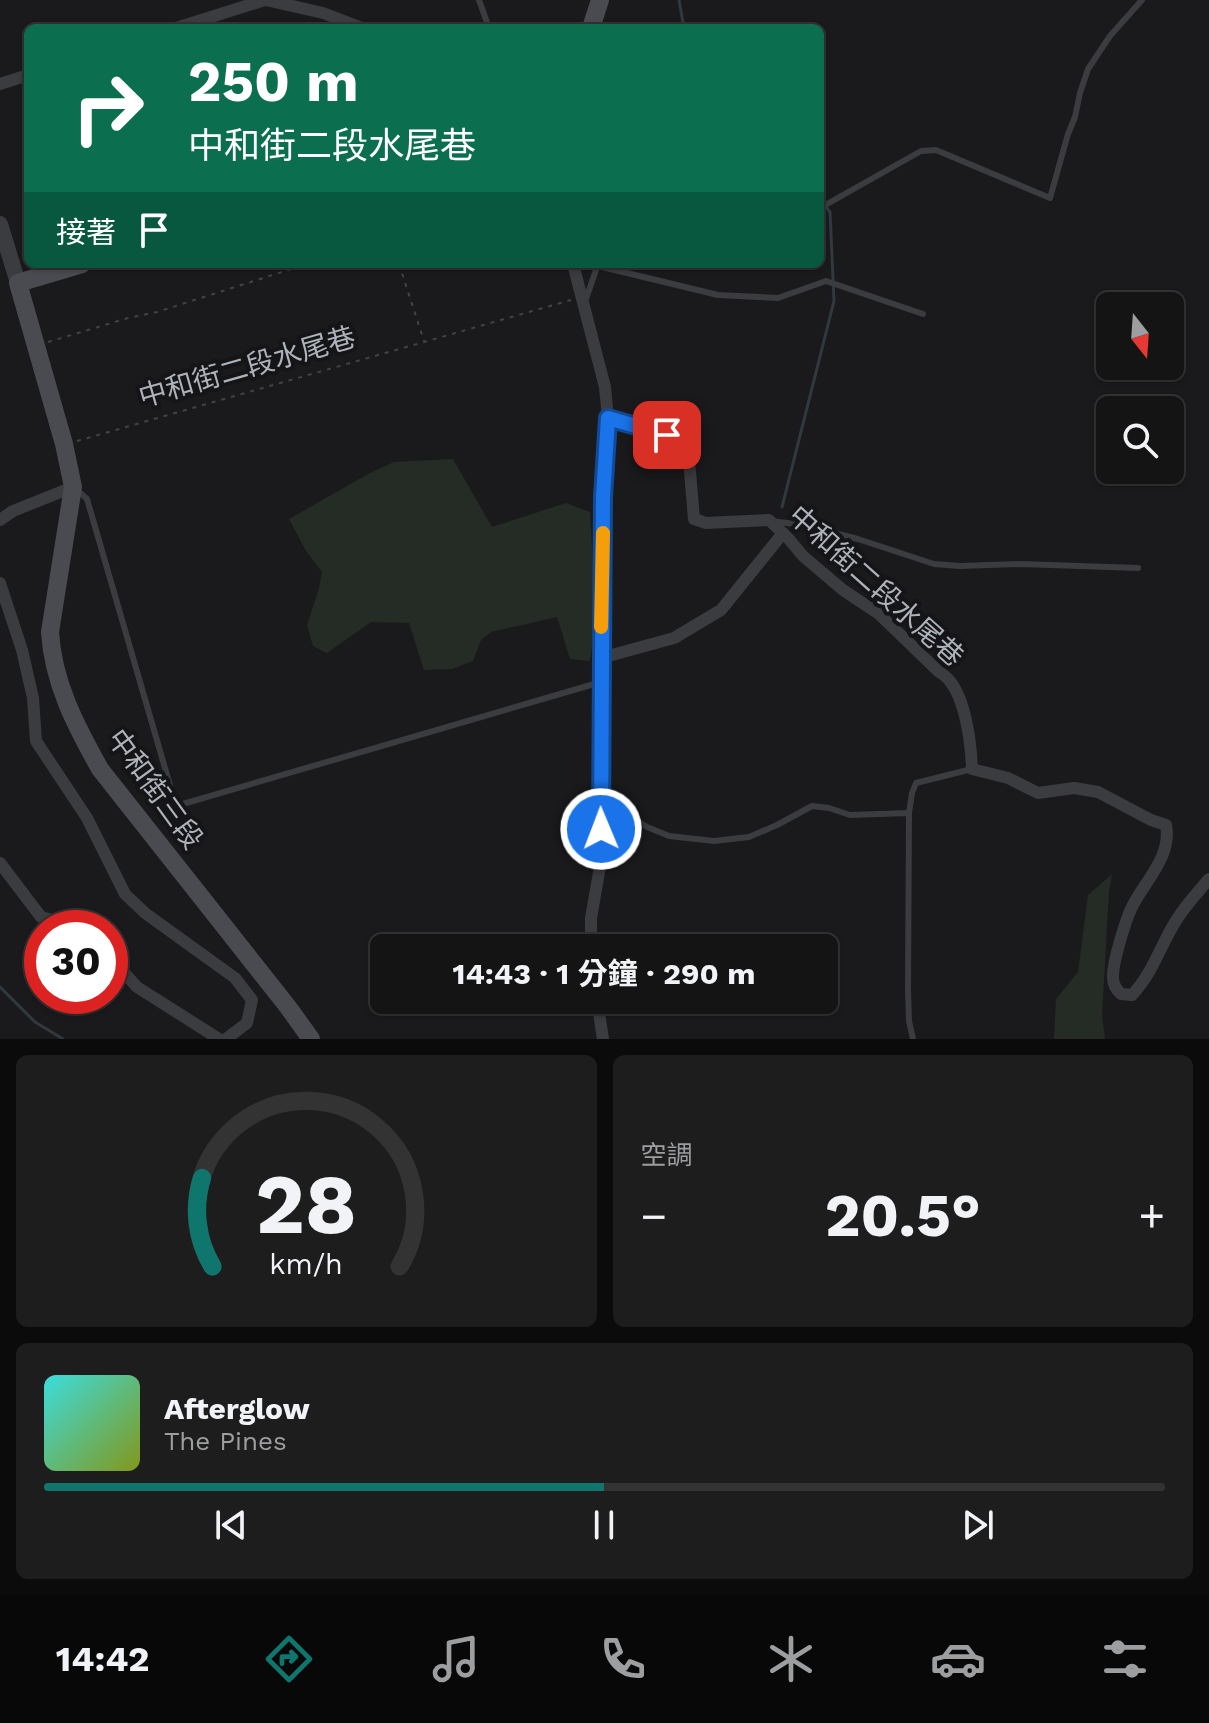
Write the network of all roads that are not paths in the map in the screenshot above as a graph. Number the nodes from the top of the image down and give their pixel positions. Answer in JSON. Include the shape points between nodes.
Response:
{"nodes":[{"id":1,"x":266,"y":0,"type":"edge"},
{"id":2,"x":479,"y":0,"type":"edge"},
{"id":3,"x":600,"y":0,"type":"edge"},
{"id":4,"x":1142,"y":0,"type":"edge"},
{"id":5,"x":189,"y":24,"type":"edge"},
{"id":6,"x":352,"y":24,"type":"edge"},
{"id":7,"x":488,"y":24,"type":"edge"},
{"id":8,"x":592,"y":24,"type":"edge"},
{"id":9,"x":24,"y":76,"type":"edge"},
{"id":10,"x":0,"y":84,"type":"edge"},
{"id":11,"x":824,"y":206,"type":"edge"},
{"id":12,"x":0,"y":224,"type":"edge"},
{"id":13,"x":69,"y":268,"type":"edge"},
{"id":14,"x":574,"y":268,"type":"edge"},
{"id":15,"x":597,"y":268,"type":"edge"},
{"id":16,"x":610,"y":268,"type":"edge"},
{"id":17,"x":18,"y":283,"type":"junction"},
{"id":18,"x":583,"y":300,"type":"junction"},
{"id":19,"x":923,"y":314,"type":"dead end"},
{"id":20,"x":608,"y":418,"type":"junction"},
{"id":21,"x":73,"y":487,"type":"junction"},
{"id":22,"x":0,"y":520,"type":"edge"},
{"id":23,"x":769,"y":520,"type":"junction"},
{"id":24,"x":783,"y":533,"type":"junction"},
{"id":25,"x":1138,"y":568,"type":"dead end"},
{"id":26,"x":0,"y":583,"type":"edge"},
{"id":27,"x":601,"y":658,"type":"junction"},
{"id":28,"x":601,"y":682,"type":"junction"},
{"id":29,"x":972,"y":769,"type":"junction"},
{"id":30,"x":600,"y":797,"type":"junction"},
{"id":31,"x":909,"y":813,"type":"junction"},
{"id":32,"x":0,"y":863,"type":"edge"},
{"id":33,"x":1209,"y":879,"type":"edge"},
{"id":34,"x":36,"y":910,"type":"edge"},
{"id":35,"x":591,"y":934,"type":"edge"},
{"id":36,"x":128,"y":977,"type":"edge"},
{"id":37,"x":599,"y":1014,"type":"edge"},
{"id":38,"x":219,"y":1039,"type":"edge"},
{"id":39,"x":226,"y":1039,"type":"edge"},
{"id":40,"x":311,"y":1039,"type":"edge"},
{"id":41,"x":603,"y":1039,"type":"edge"},
{"id":42,"x":913,"y":1039,"type":"edge"}],
"edges":[{"from":1,"to":5,"type":"street"},
{"from":1,"to":6,"type":"street"},
{"from":2,"to":7,"type":"lane"},
{"from":3,"to":8,"type":"main road"},
{"from":4,"to":11,"type":"lane","via":[[1088,69],[1050,198],[936,150],[921,151]]},
{"from":9,"to":10,"type":"street"},
{"from":12,"to":17,"type":"street"},
{"from":13,"to":17,"type":"main road"},
{"from":14,"to":18,"type":"street"},
{"from":15,"to":18,"type":"lane"},
{"from":16,"to":19,"type":"lane","via":[[718,295],[778,298],[826,281]]},
{"from":17,"to":21,"type":"main road","name":"中和街三段"},
{"from":18,"to":20,"type":"street"},
{"from":20,"to":23,"type":"street","name":"中和街二段水尾巷","via":[[667,435],[686,451],[694,519]]},
{"from":20,"to":27,"type":"street"},
{"from":21,"to":22,"type":"street"},
{"from":21,"to":28,"type":"lane","via":[[87,499],[176,806]]},
{"from":21,"to":40,"type":"main road","name":"中和街三段","via":[[50,632],[65,702],[100,769]]},
{"from":23,"to":24,"type":"street","name":"中和街二段水尾巷"},
{"from":23,"to":25,"type":"lane","via":[[934,564]]},
{"from":24,"to":27,"type":"street","via":[[721,610],[674,638]]},
{"from":24,"to":29,"type":"street","name":"中和街二段水尾巷","via":[[803,556],[879,614],[949,679],[971,740]]},
{"from":26,"to":39,"type":"street","via":[[33,698],[36,741],[87,818],[125,894],[235,978],[252,1000],[247,1023]]},
{"from":27,"to":28,"type":"street"},
{"from":28,"to":30,"type":"street"},
{"from":29,"to":31,"type":"lane","via":[[916,783]]},
{"from":29,"to":33,"type":"street","via":[[1038,793],[1074,788],[1098,792],[1166,825],[1163,853],[1132,907],[1113,968],[1121,994],[1132,995],[1138,989],[1178,917]]},
{"from":30,"to":31,"type":"lane","via":[[669,836],[714,841],[749,837],[812,806],[850,815]]},
{"from":30,"to":35,"type":"street","via":[[601,861]]},
{"from":31,"to":42,"type":"lane","via":[[908,990]]},
{"from":32,"to":34,"type":"street"},
{"from":36,"to":38,"type":"street"},
{"from":37,"to":41,"type":"street"}]}
